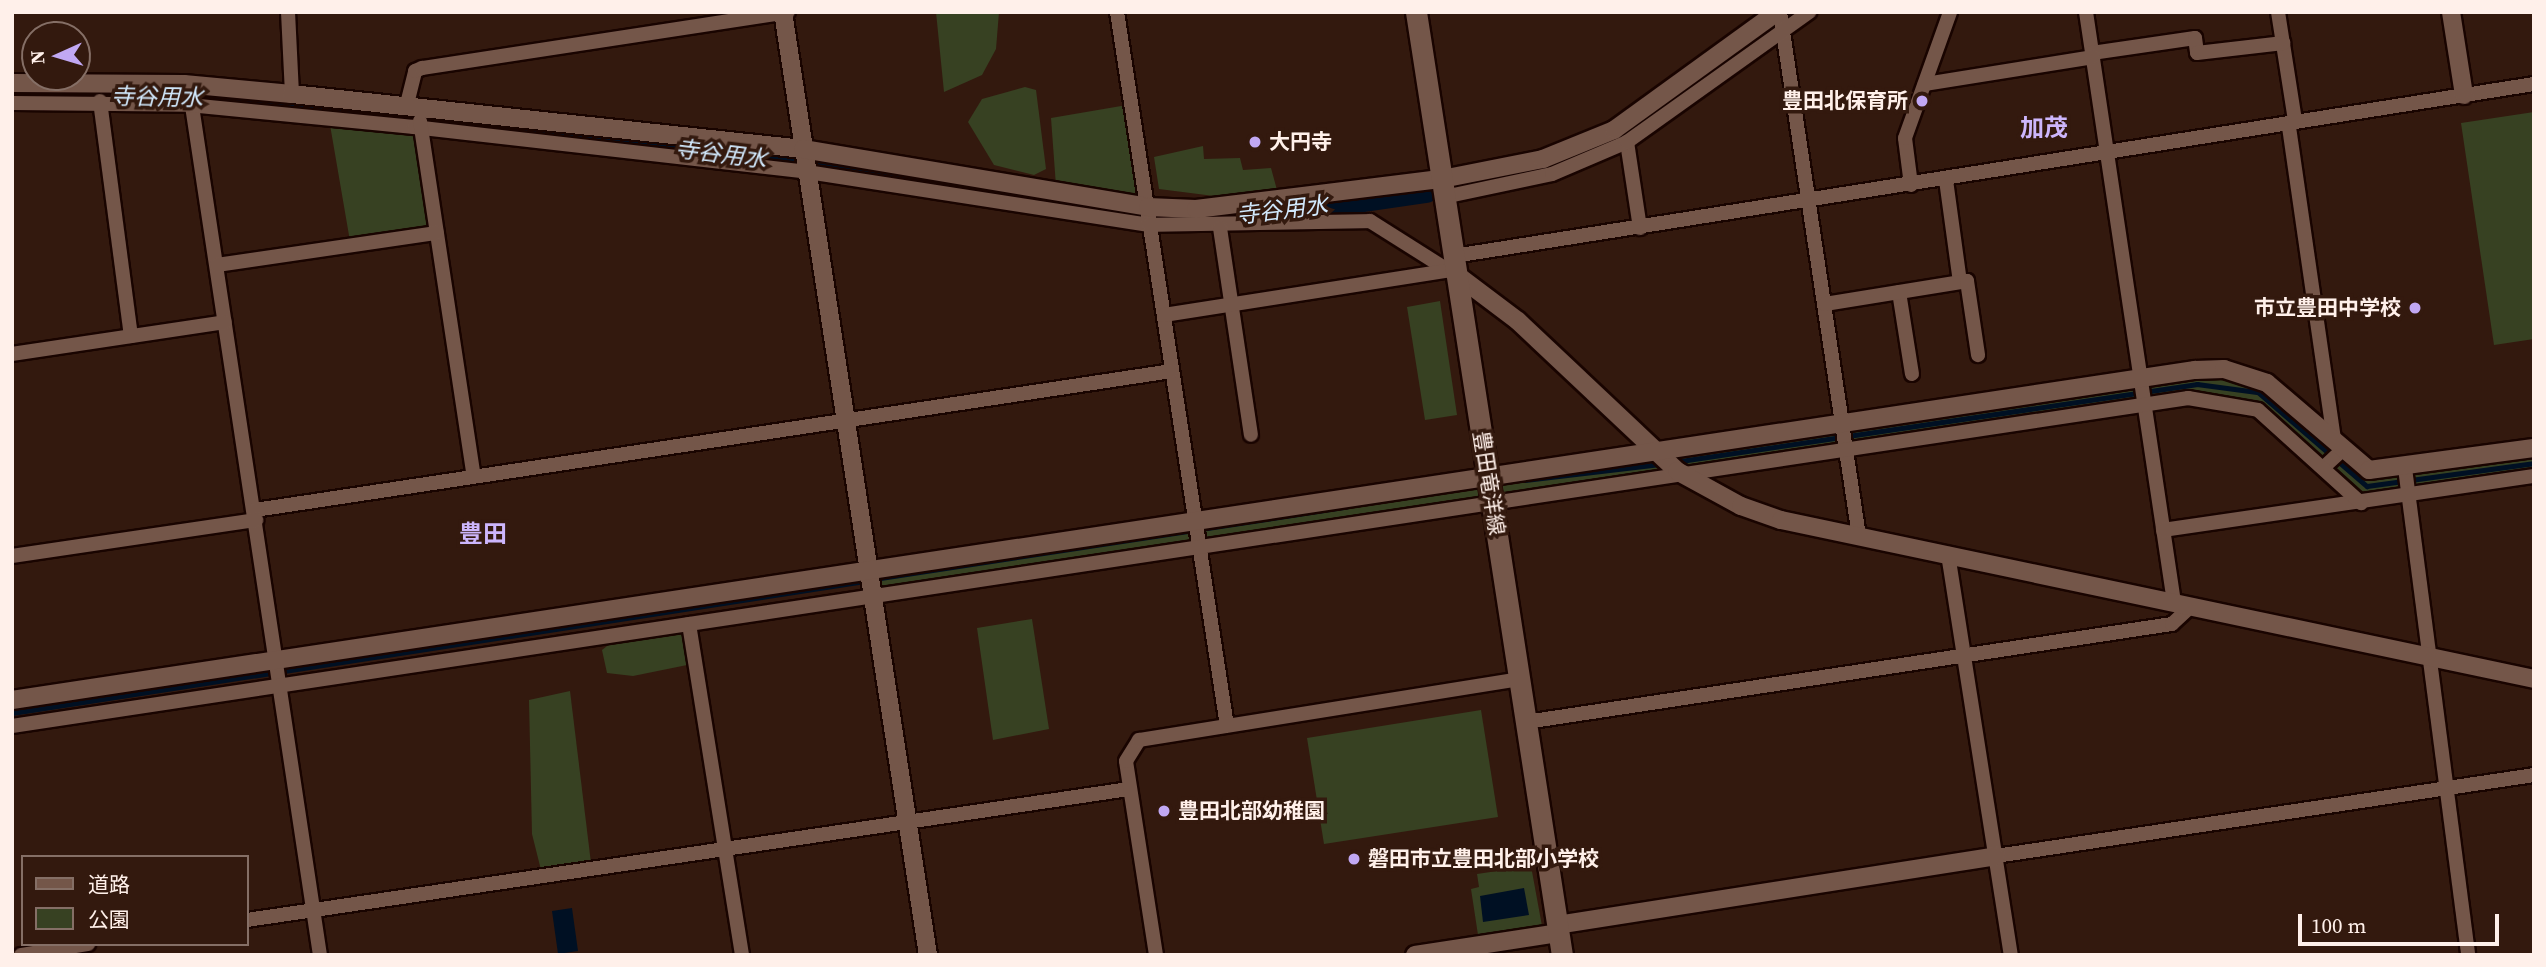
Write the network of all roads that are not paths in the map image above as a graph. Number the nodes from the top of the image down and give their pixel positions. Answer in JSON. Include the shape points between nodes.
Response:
{"nodes":[{"id":1,"x":288,"y":12,"type":"edge"},
{"id":2,"x":785,"y":12,"type":"edge"},
{"id":3,"x":1117,"y":12,"type":"edge"},
{"id":4,"x":1416,"y":12,"type":"edge"},
{"id":5,"x":1809,"y":12,"type":"edge"},
{"id":6,"x":1950,"y":12,"type":"edge"},
{"id":7,"x":2086,"y":12,"type":"edge"},
{"id":8,"x":2278,"y":12,"type":"edge"},
{"id":9,"x":2451,"y":12,"type":"edge"},
{"id":10,"x":1780,"y":20,"type":"edge"},
{"id":11,"x":2283,"y":43,"type":"junction"},
{"id":12,"x":2093,"y":55,"type":"junction"},
{"id":13,"x":12,"y":83,"type":"edge"},
{"id":14,"x":1925,"y":84,"type":"junction"},
{"id":15,"x":2534,"y":84,"type":"edge"},
{"id":16,"x":292,"y":94,"type":"junction"},
{"id":17,"x":189,"y":95,"type":"junction"},
{"id":18,"x":2464,"y":95,"type":"junction"},
{"id":19,"x":100,"y":101,"type":"junction"},
{"id":20,"x":12,"y":103,"type":"edge"},
{"id":21,"x":417,"y":117,"type":"junction"},
{"id":22,"x":2292,"y":124,"type":"junction"},
{"id":23,"x":1627,"y":142,"type":"junction"},
{"id":24,"x":2109,"y":154,"type":"junction"},
{"id":25,"x":805,"y":161,"type":"junction"},
{"id":26,"x":1946,"y":180,"type":"junction"},
{"id":27,"x":1911,"y":185,"type":"junction"},
{"id":28,"x":1443,"y":188,"type":"junction"},
{"id":29,"x":1810,"y":202,"type":"junction"},
{"id":30,"x":1149,"y":216,"type":"junction"},
{"id":31,"x":1220,"y":228,"type":"junction"},
{"id":32,"x":1640,"y":228,"type":"junction"},
{"id":33,"x":437,"y":233,"type":"junction"},
{"id":34,"x":217,"y":265,"type":"junction"},
{"id":35,"x":1454,"y":268,"type":"junction"},
{"id":36,"x":1960,"y":282,"type":"junction"},
{"id":37,"x":1899,"y":292,"type":"junction"},
{"id":38,"x":1233,"y":304,"type":"junction"},
{"id":39,"x":1825,"y":304,"type":"junction"},
{"id":40,"x":1164,"y":315,"type":"junction"},
{"id":41,"x":225,"y":322,"type":"junction"},
{"id":42,"x":131,"y":336,"type":"junction"},
{"id":43,"x":12,"y":354,"type":"edge"},
{"id":44,"x":1978,"y":355,"type":"dead end"},
{"id":45,"x":1172,"y":370,"type":"junction"},
{"id":46,"x":1912,"y":374,"type":"dead end"},
{"id":47,"x":2142,"y":377,"type":"junction"},
{"id":48,"x":2145,"y":404,"type":"junction"},
{"id":49,"x":846,"y":421,"type":"junction"},
{"id":50,"x":1844,"y":424,"type":"junction"},
{"id":51,"x":1251,"y":435,"type":"dead end"},
{"id":52,"x":2339,"y":444,"type":"junction"},
{"id":53,"x":1651,"y":449,"type":"junction"},
{"id":54,"x":2534,"y":449,"type":"edge"},
{"id":55,"x":1847,"y":451,"type":"junction"},
{"id":56,"x":2324,"y":467,"type":"junction"},
{"id":57,"x":2405,"y":468,"type":"junction"},
{"id":58,"x":474,"y":476,"type":"junction"},
{"id":59,"x":2534,"y":476,"type":"edge"},
{"id":60,"x":1688,"y":478,"type":"junction"},
{"id":61,"x":1490,"y":487,"type":"junction"},
{"id":62,"x":2408,"y":496,"type":"junction"},
{"id":63,"x":2361,"y":503,"type":"junction"},
{"id":64,"x":255,"y":515,"type":"junction"},
{"id":65,"x":1195,"y":517,"type":"junction"},
{"id":66,"x":2163,"y":530,"type":"junction"},
{"id":67,"x":1858,"y":536,"type":"junction"},
{"id":68,"x":1200,"y":543,"type":"junction"},
{"id":69,"x":1948,"y":554,"type":"junction"},
{"id":70,"x":12,"y":556,"type":"edge"},
{"id":71,"x":869,"y":568,"type":"junction"},
{"id":72,"x":874,"y":593,"type":"junction"},
{"id":73,"x":2182,"y":604,"type":"junction"},
{"id":74,"x":689,"y":624,"type":"junction"},
{"id":75,"x":1964,"y":657,"type":"junction"},
{"id":76,"x":2429,"y":659,"type":"junction"},
{"id":77,"x":277,"y":660,"type":"junction"},
{"id":78,"x":1520,"y":679,"type":"junction"},
{"id":79,"x":2534,"y":679,"type":"edge"},
{"id":80,"x":281,"y":685,"type":"junction"},
{"id":81,"x":12,"y":700,"type":"edge"},
{"id":82,"x":1526,"y":722,"type":"junction"},
{"id":83,"x":12,"y":726,"type":"edge"},
{"id":84,"x":1227,"y":726,"type":"junction"},
{"id":85,"x":2534,"y":775,"type":"edge"},
{"id":86,"x":2444,"y":788,"type":"junction"},
{"id":87,"x":1129,"y":789,"type":"junction"},
{"id":88,"x":909,"y":823,"type":"junction"},
{"id":89,"x":727,"y":851,"type":"junction"},
{"id":90,"x":1996,"y":856,"type":"junction"},
{"id":91,"x":313,"y":909,"type":"junction"},
{"id":92,"x":248,"y":920,"type":"edge"},
{"id":93,"x":1558,"y":929,"type":"junction"},
{"id":94,"x":76,"y":946,"type":"edge"},
{"id":95,"x":30,"y":954,"type":"edge"},
{"id":96,"x":320,"y":955,"type":"edge"},
{"id":97,"x":742,"y":955,"type":"edge"},
{"id":98,"x":928,"y":955,"type":"edge"},
{"id":99,"x":1156,"y":955,"type":"edge"},
{"id":100,"x":1415,"y":955,"type":"edge"},
{"id":101,"x":1562,"y":955,"type":"edge"},
{"id":102,"x":2011,"y":955,"type":"edge"},
{"id":103,"x":2468,"y":955,"type":"edge"}],
"edges":[{"from":1,"to":16,"type":"street"},
{"from":2,"to":21,"type":"street","via":[[422,68],[415,71]]},
{"from":2,"to":25,"type":"street"},
{"from":3,"to":30,"type":"street"},
{"from":4,"to":28,"type":"main road","name":"豊田竜洋線"},
{"from":5,"to":10,"type":"street"},
{"from":6,"to":14,"type":"street"},
{"from":7,"to":12,"type":"street"},
{"from":8,"to":11,"type":"street"},
{"from":9,"to":18,"type":"street"},
{"from":10,"to":23,"type":"street"},
{"from":10,"to":28,"type":"street","via":[[1614,130],[1543,159]]},
{"from":10,"to":29,"type":"street"},
{"from":11,"to":12,"type":"street","via":[[2197,52],[2195,38]]},
{"from":11,"to":22,"type":"street"},
{"from":12,"to":14,"type":"street"},
{"from":12,"to":24,"type":"street"},
{"from":13,"to":17,"type":"street"},
{"from":14,"to":27,"type":"street","via":[[1905,138]]},
{"from":15,"to":18,"type":"street"},
{"from":16,"to":17,"type":"street"},
{"from":16,"to":21,"type":"street"},
{"from":17,"to":19,"type":"street"},
{"from":17,"to":21,"type":"street"},
{"from":17,"to":34,"type":"street"},
{"from":18,"to":22,"type":"street"},
{"from":19,"to":20,"type":"street"},
{"from":19,"to":42,"type":"street"},
{"from":21,"to":25,"type":"street"},
{"from":21,"to":33,"type":"street"},
{"from":22,"to":24,"type":"street"},
{"from":22,"to":52,"type":"street"},
{"from":23,"to":28,"type":"street","via":[[1552,174]]},
{"from":23,"to":32,"type":"street"},
{"from":24,"to":26,"type":"street"},
{"from":24,"to":47,"type":"street"},
{"from":25,"to":30,"type":"street"},
{"from":25,"to":49,"type":"street"},
{"from":26,"to":27,"type":"street"},
{"from":26,"to":36,"type":"street"},
{"from":27,"to":29,"type":"street"},
{"from":28,"to":30,"type":"street"},
{"from":28,"to":35,"type":"main road","name":"豊田竜洋線"},
{"from":29,"to":32,"type":"street"},
{"from":29,"to":39,"type":"street"},
{"from":30,"to":31,"type":"street"},
{"from":30,"to":40,"type":"street"},
{"from":31,"to":35,"type":"street","via":[[1370,221]]},
{"from":31,"to":38,"type":"street"},
{"from":32,"to":35,"type":"street"},
{"from":33,"to":34,"type":"street"},
{"from":33,"to":58,"type":"street"},
{"from":34,"to":41,"type":"street"},
{"from":35,"to":38,"type":"street"},
{"from":35,"to":53,"type":"street","via":[[1518,321]]},
{"from":35,"to":61,"type":"main road","name":"豊田竜洋線"},
{"from":36,"to":37,"type":"street"},
{"from":36,"to":44,"type":"street","via":[[1967,281]]},
{"from":37,"to":39,"type":"street"},
{"from":37,"to":46,"type":"street"},
{"from":38,"to":40,"type":"street"},
{"from":38,"to":51,"type":"street"},
{"from":39,"to":50,"type":"street"},
{"from":40,"to":45,"type":"street"},
{"from":41,"to":42,"type":"street"},
{"from":41,"to":64,"type":"street"},
{"from":42,"to":43,"type":"street"},
{"from":45,"to":49,"type":"street"},
{"from":45,"to":65,"type":"street"},
{"from":47,"to":48,"type":"street"},
{"from":47,"to":50,"type":"street"},
{"from":47,"to":52,"type":"street","via":[[2224,369],[2248,374],[2294,399]]},
{"from":48,"to":55,"type":"street"},
{"from":48,"to":56,"type":"street","via":[[2233,400],[2258,410]]},
{"from":48,"to":66,"type":"street"},
{"from":49,"to":58,"type":"street"},
{"from":49,"to":71,"type":"street"},
{"from":50,"to":53,"type":"street"},
{"from":50,"to":55,"type":"street"},
{"from":52,"to":56,"type":"street"},
{"from":52,"to":57,"type":"street","via":[[2368,470]]},
{"from":53,"to":60,"type":"street"},
{"from":53,"to":61,"type":"street"},
{"from":54,"to":57,"type":"street"},
{"from":55,"to":60,"type":"street"},
{"from":55,"to":67,"type":"street"},
{"from":56,"to":63,"type":"street"},
{"from":57,"to":62,"type":"street"},
{"from":58,"to":64,"type":"street"},
{"from":59,"to":62,"type":"street"},
{"from":60,"to":61,"type":"street"},
{"from":60,"to":67,"type":"street","via":[[1781,520]]},
{"from":61,"to":65,"type":"street"},
{"from":61,"to":68,"type":"street"},
{"from":61,"to":78,"type":"main road","name":"豊田竜洋線"},
{"from":62,"to":63,"type":"street"},
{"from":62,"to":76,"type":"street"},
{"from":63,"to":66,"type":"street"},
{"from":64,"to":70,"type":"street"},
{"from":64,"to":77,"type":"street"},
{"from":65,"to":68,"type":"street"},
{"from":65,"to":71,"type":"street"},
{"from":66,"to":73,"type":"street"},
{"from":67,"to":69,"type":"street"},
{"from":68,"to":72,"type":"street"},
{"from":68,"to":84,"type":"street"},
{"from":69,"to":73,"type":"street"},
{"from":69,"to":75,"type":"street"},
{"from":71,"to":72,"type":"street"},
{"from":71,"to":77,"type":"street"},
{"from":72,"to":74,"type":"street"},
{"from":72,"to":88,"type":"street"},
{"from":73,"to":75,"type":"street","via":[[2172,624]]},
{"from":73,"to":76,"type":"street"},
{"from":74,"to":80,"type":"street"},
{"from":74,"to":89,"type":"street"},
{"from":75,"to":82,"type":"street"},
{"from":75,"to":90,"type":"street"},
{"from":76,"to":79,"type":"street"},
{"from":76,"to":86,"type":"street"},
{"from":77,"to":80,"type":"street"},
{"from":77,"to":81,"type":"street"},
{"from":78,"to":82,"type":"main road","name":"豊田竜洋線"},
{"from":78,"to":84,"type":"street"},
{"from":80,"to":83,"type":"street"},
{"from":80,"to":91,"type":"street"},
{"from":82,"to":93,"type":"main road","name":"豊田竜洋線"},
{"from":84,"to":87,"type":"street","via":[[1139,740],[1126,761]]},
{"from":85,"to":86,"type":"street"},
{"from":86,"to":90,"type":"street"},
{"from":86,"to":103,"type":"street"},
{"from":87,"to":88,"type":"street"},
{"from":87,"to":99,"type":"street"},
{"from":88,"to":89,"type":"street"},
{"from":88,"to":98,"type":"street"},
{"from":89,"to":91,"type":"street"},
{"from":89,"to":97,"type":"street"},
{"from":90,"to":93,"type":"street"},
{"from":90,"to":102,"type":"street"},
{"from":91,"to":92,"type":"street"},
{"from":91,"to":96,"type":"street"},
{"from":93,"to":100,"type":"street"},
{"from":93,"to":101,"type":"main road","name":"豊田竜洋線"},
{"from":94,"to":95,"type":"street"}]}
